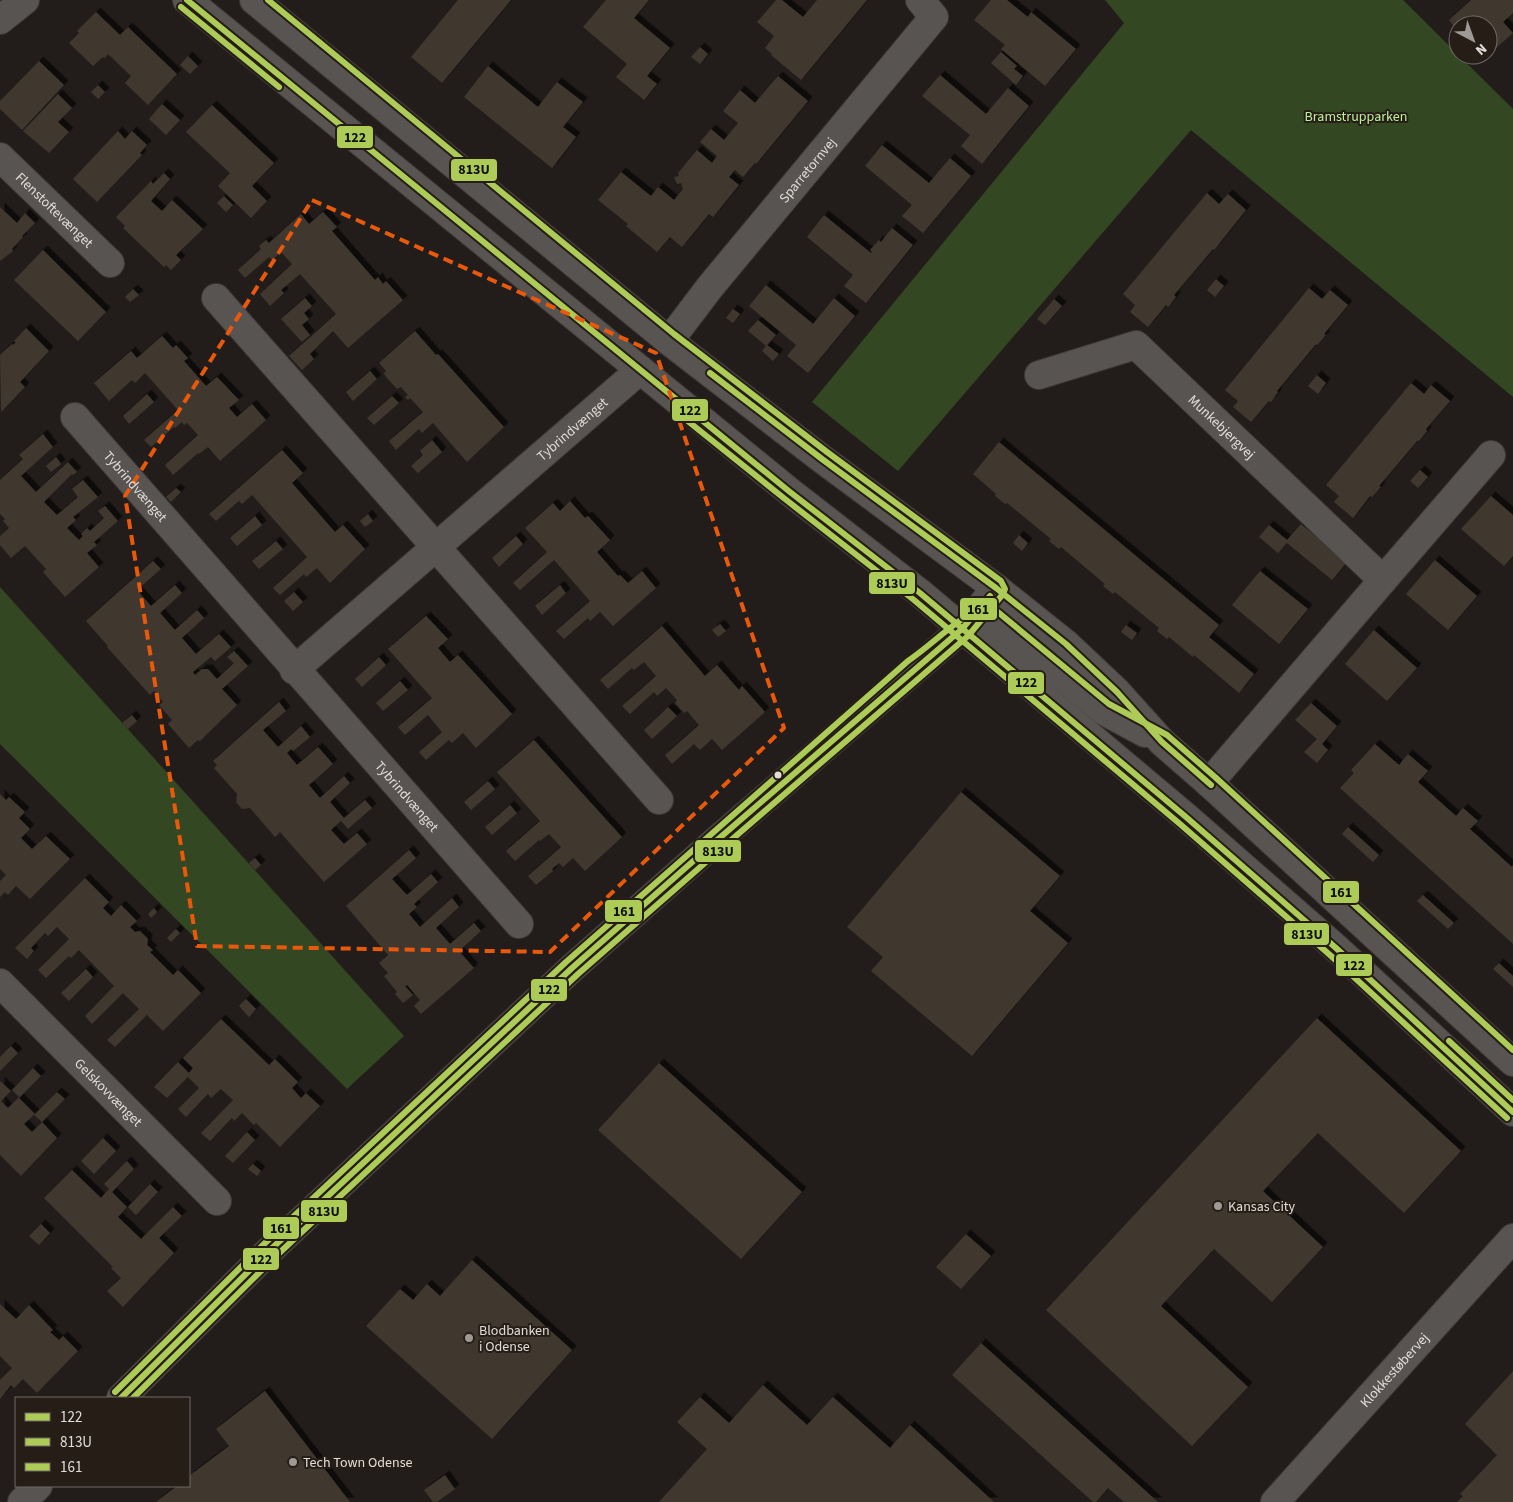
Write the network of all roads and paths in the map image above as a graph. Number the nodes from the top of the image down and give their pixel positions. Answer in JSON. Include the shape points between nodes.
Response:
{"nodes":[{"id":1,"x":25,"y":0,"type":"edge"},
{"id":2,"x":187,"y":0,"type":"edge"},
{"id":3,"x":254,"y":0,"type":"edge"},
{"id":4,"x":920,"y":0,"type":"edge"},
{"id":5,"x":0,"y":20,"type":"edge"},
{"id":6,"x":0,"y":157,"type":"edge"},
{"id":7,"x":110,"y":263,"type":"dead end"},
{"id":8,"x":216,"y":298,"type":"dead end"},
{"id":9,"x":669,"y":341,"type":"junction"},
{"id":10,"x":640,"y":370,"type":"junction"},
{"id":11,"x":1038,"y":375,"type":"dead end"},
{"id":12,"x":75,"y":417,"type":"dead end"},
{"id":13,"x":1492,"y":455,"type":"dead end"},
{"id":14,"x":436,"y":547,"type":"junction"},
{"id":15,"x":1383,"y":580,"type":"junction"},
{"id":16,"x":996,"y":588,"type":"junction"},
{"id":17,"x":962,"y":629,"type":"junction"},
{"id":18,"x":294,"y":670,"type":"junction"},
{"id":19,"x":1162,"y":742,"type":"junction"},
{"id":20,"x":1210,"y":783,"type":"junction"},
{"id":21,"x":659,"y":800,"type":"dead end"},
{"id":22,"x":518,"y":924,"type":"dead end"},
{"id":23,"x":0,"y":982,"type":"edge"},
{"id":24,"x":1513,"y":1062,"type":"edge"},
{"id":25,"x":1513,"y":1112,"type":"edge"},
{"id":26,"x":217,"y":1201,"type":"dead end"},
{"id":27,"x":1513,"y":1238,"type":"edge"},
{"id":28,"x":122,"y":1397,"type":"edge"},
{"id":29,"x":37,"y":1487,"type":"edge"},
{"id":30,"x":22,"y":1502,"type":"edge"},
{"id":31,"x":1275,"y":1502,"type":"edge"}],
"edges":[{"from":1,"to":5,"type":"street"},
{"from":2,"to":10,"type":"street"},
{"from":3,"to":9,"type":"street"},
{"from":4,"to":9,"type":"street","name":"Sparretornvej","via":[[934,16]]},
{"from":6,"to":7,"type":"street","name":"Flenstoftevænget"},
{"from":8,"to":14,"type":"street"},
{"from":9,"to":16,"type":"street"},
{"from":10,"to":14,"type":"street","name":"Tybrindvænget"},
{"from":10,"to":17,"type":"street"},
{"from":11,"to":15,"type":"street","name":"Munkebjergvej","via":[[1136,345]]},
{"from":12,"to":18,"type":"street","name":"Tybrindvænget"},
{"from":13,"to":15,"type":"street"},
{"from":14,"to":18,"type":"street","name":"Tybrindvænget"},
{"from":14,"to":21,"type":"street"},
{"from":15,"to":20,"type":"street"},
{"from":16,"to":17,"type":"street"},
{"from":16,"to":19,"type":"street","via":[[1066,644],[1117,692]]},
{"from":17,"to":19,"type":"street","via":[[987,615],[1104,711]]},
{"from":17,"to":25,"type":"street","via":[[1321,935]]},
{"from":17,"to":28,"type":"street","via":[[572,968],[269,1251]]},
{"from":18,"to":22,"type":"street","name":"Tybrindvænget"},
{"from":19,"to":20,"type":"street"},
{"from":20,"to":24,"type":"street"},
{"from":23,"to":26,"type":"street","name":"Gelskovvænget"},
{"from":27,"to":31,"type":"street","name":"Klokkestøbervej"},
{"from":29,"to":30,"type":"street"}]}
